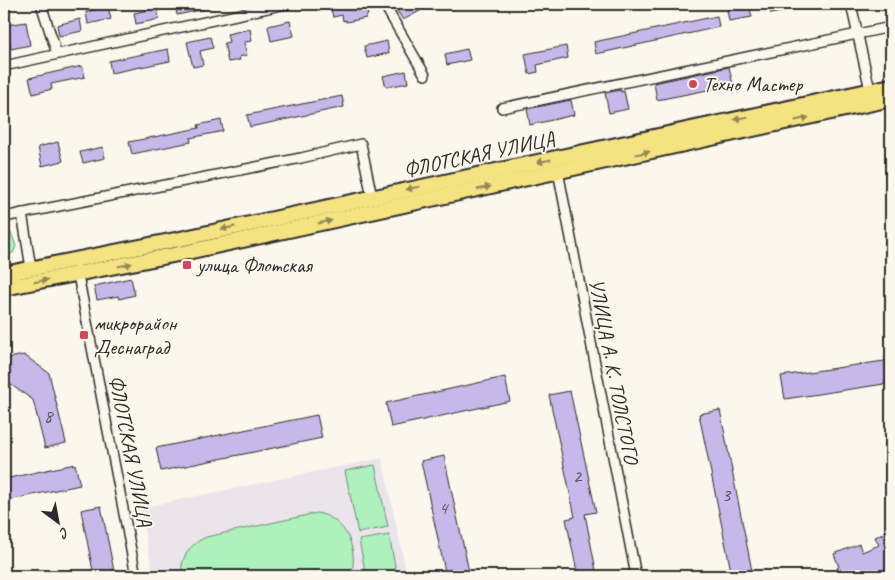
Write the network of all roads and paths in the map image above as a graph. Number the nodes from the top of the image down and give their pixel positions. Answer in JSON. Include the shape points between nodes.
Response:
{"nodes":[{"id":1,"x":41,"y":4,"type":"edge"},
{"id":2,"x":286,"y":4,"type":"edge"},
{"id":3,"x":384,"y":4,"type":"edge"},
{"id":4,"x":851,"y":4,"type":"edge"},
{"id":5,"x":891,"y":27,"type":"edge"},
{"id":6,"x":857,"y":35,"type":"junction"},
{"id":7,"x":57,"y":54,"type":"junction"},
{"id":8,"x":4,"y":66,"type":"edge"},
{"id":9,"x":425,"y":76,"type":"dead end"},
{"id":10,"x":891,"y":86,"type":"edge"},
{"id":11,"x":870,"y":90,"type":"junction"},
{"id":12,"x":891,"y":99,"type":"edge"},
{"id":13,"x":502,"y":108,"type":"dead end"},
{"id":14,"x":558,"y":171,"type":"junction"},
{"id":15,"x":372,"y":197,"type":"junction"},
{"id":16,"x":22,"y":213,"type":"junction"},
{"id":17,"x":4,"y":217,"type":"edge"},
{"id":18,"x":75,"y":260,"type":"junction"},
{"id":19,"x":31,"y":268,"type":"junction"},
{"id":20,"x":4,"y":274,"type":"edge"},
{"id":21,"x":78,"y":275,"type":"junction"},
{"id":22,"x":4,"y":288,"type":"edge"},
{"id":23,"x":136,"y":576,"type":"edge"},
{"id":24,"x":636,"y":576,"type":"edge"}],
"edges":[{"from":1,"to":7,"type":"street"},
{"from":2,"to":7,"type":"street"},
{"from":3,"to":9,"type":"street"},
{"from":4,"to":6,"type":"street"},
{"from":5,"to":6,"type":"street","name":"ФЛОТСКАЯ УЛИЦА"},
{"from":6,"to":11,"type":"street"},
{"from":6,"to":13,"type":"street","name":"ФЛОТСКАЯ УЛИЦА"},
{"from":7,"to":8,"type":"street"},
{"from":10,"to":11,"type":"main road","name":"ФЛОТСКАЯ УЛИЦА"},
{"from":11,"to":15,"type":"main road","name":"ФЛОТСКАЯ УЛИЦА","one_way":true},
{"from":14,"to":12,"type":"main road","name":"ФЛОТСКАЯ УЛИЦА","one_way":true},
{"from":21,"to":14,"type":"main road","name":"ФЛОТСКАЯ УЛИЦА","one_way":true},
{"from":14,"to":24,"type":"street","name":"УЛИЦА А. К. ТОЛСТОГО"},
{"from":15,"to":16,"type":"street","via":[[361,144]]},
{"from":15,"to":18,"type":"main road","name":"ФЛОТСКАЯ УЛИЦА","one_way":true},
{"from":16,"to":17,"type":"street"},
{"from":16,"to":19,"type":"street"},
{"from":18,"to":19,"type":"main road","name":"ФЛОТСКАЯ УЛИЦА"},
{"from":18,"to":21,"type":"street","name":"ФЛОТСКАЯ УЛИЦА"},
{"from":19,"to":20,"type":"main road","name":"ФЛОТСКАЯ УЛИЦА"},
{"from":22,"to":21,"type":"main road","name":"ФЛОТСКАЯ УЛИЦА","one_way":true},
{"from":21,"to":23,"type":"street","name":"ФЛОТСКАЯ УЛИЦА"}]}
